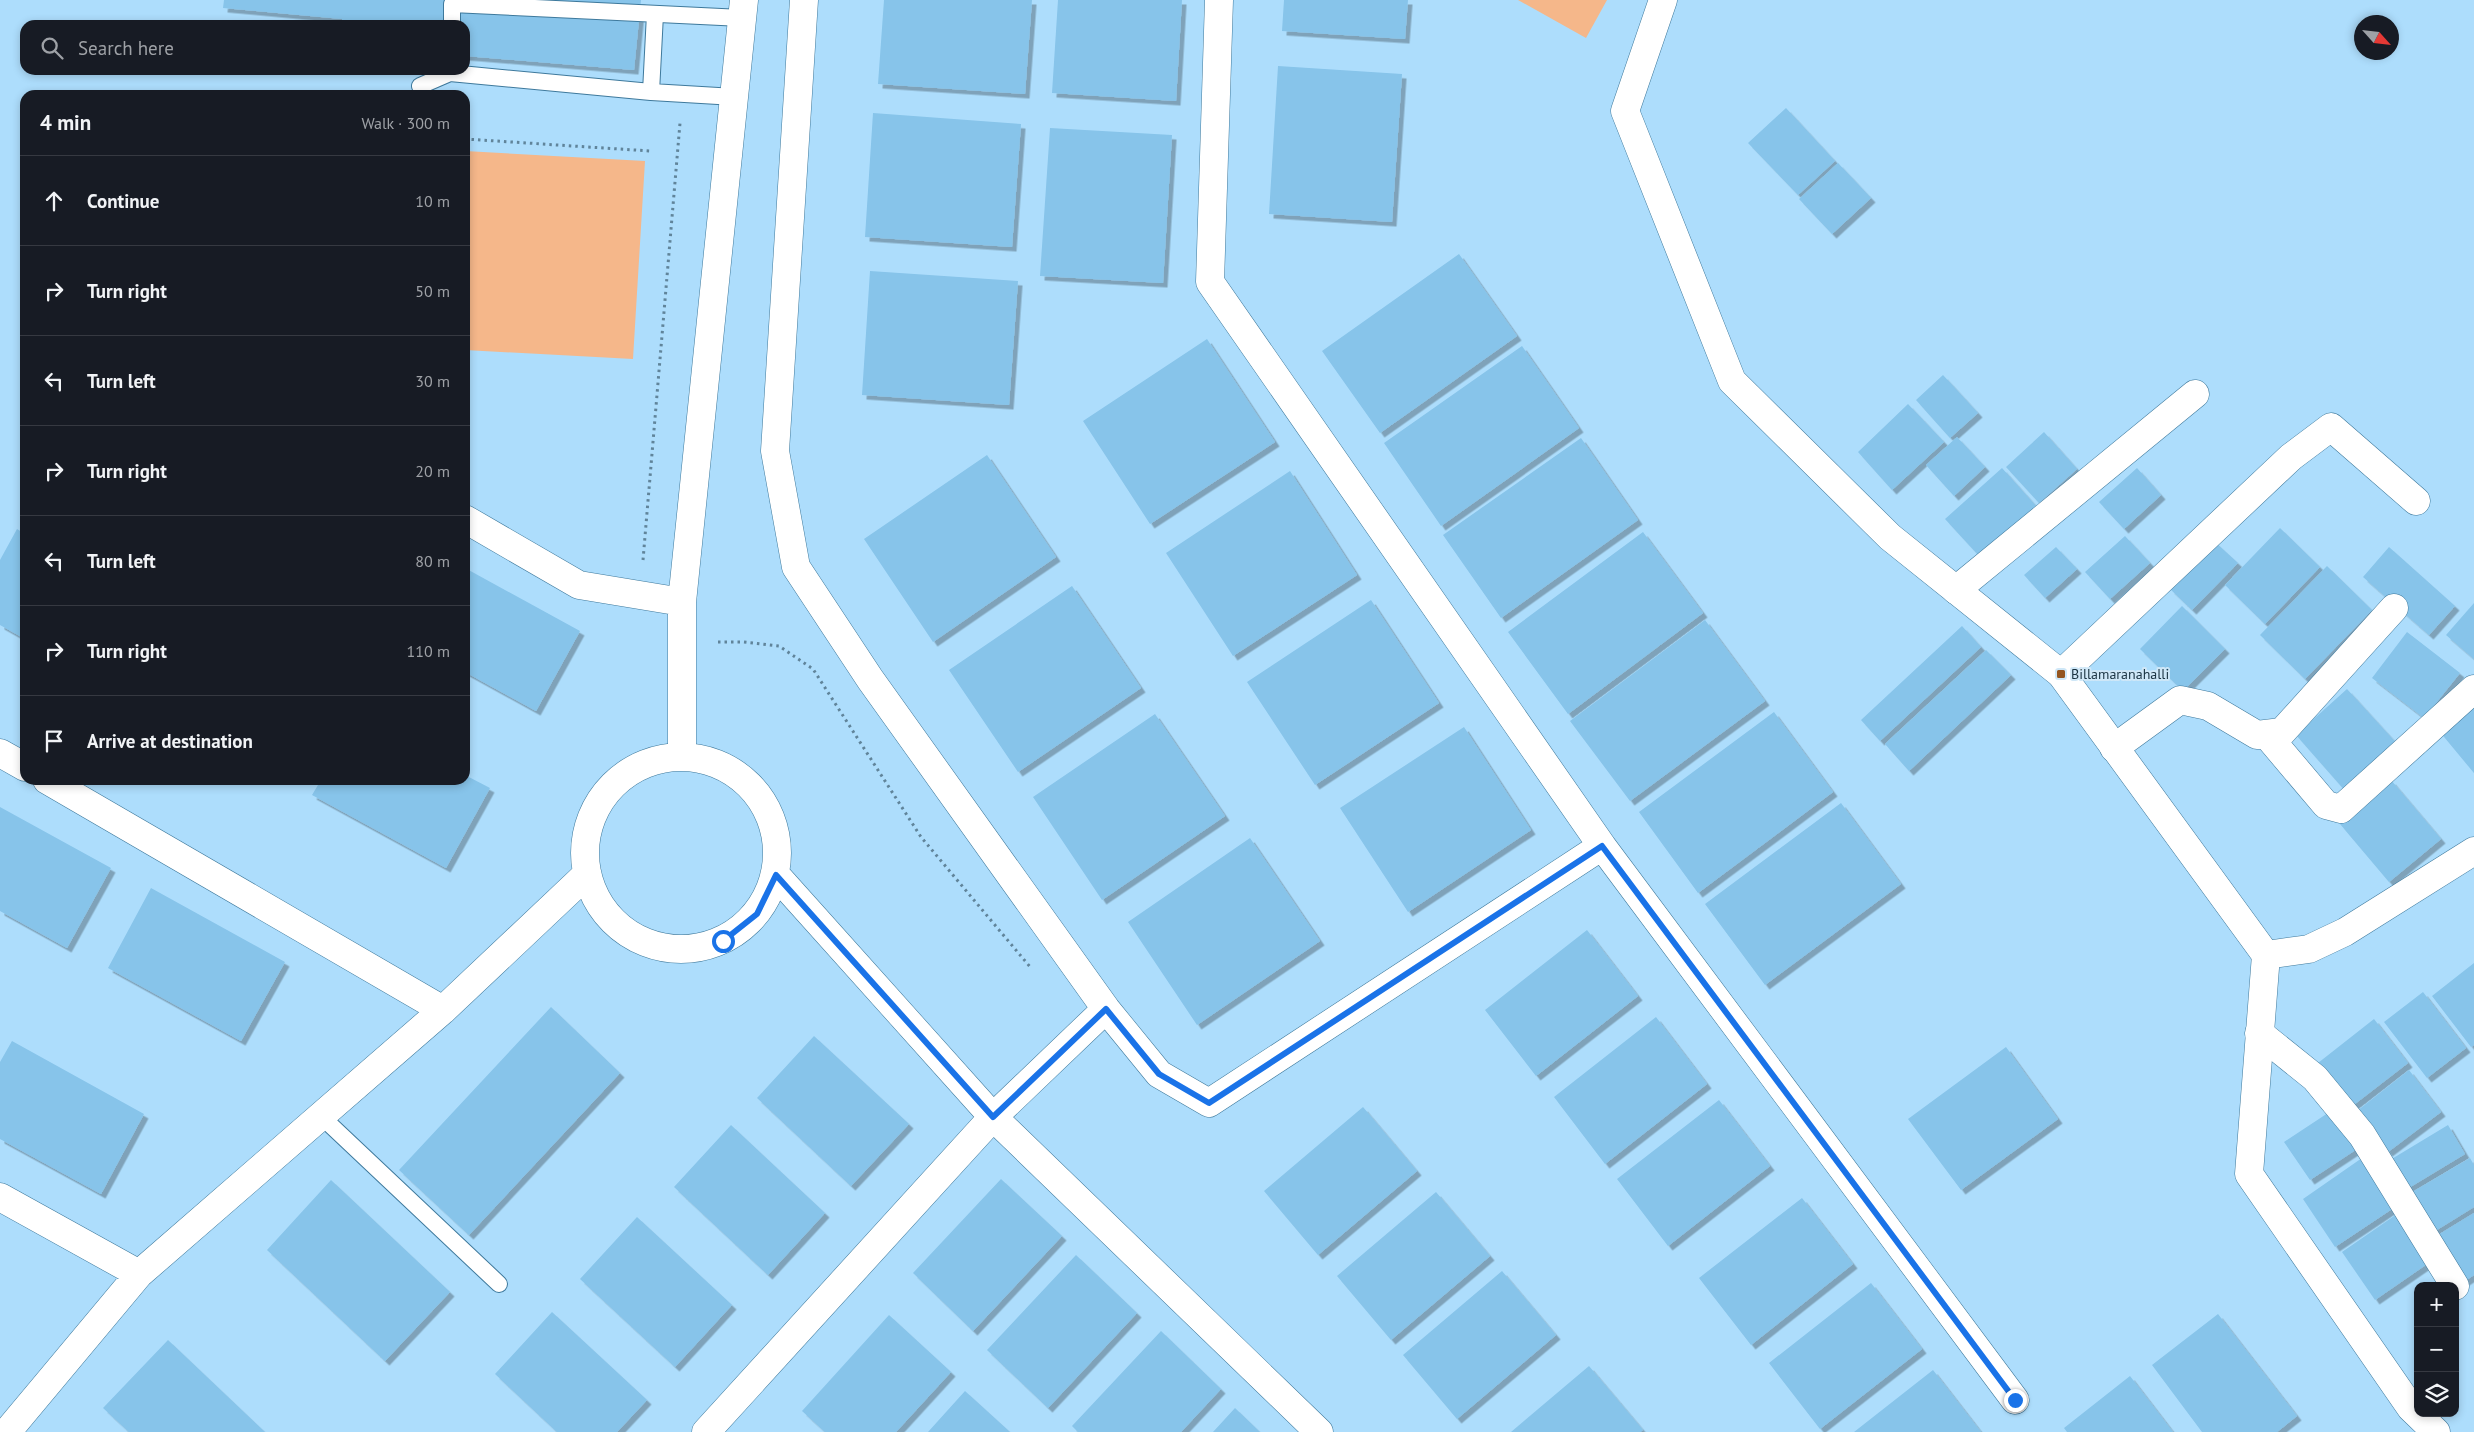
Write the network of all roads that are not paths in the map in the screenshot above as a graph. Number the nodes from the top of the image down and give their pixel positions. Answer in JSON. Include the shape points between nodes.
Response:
{"nodes":[{"id":1,"x":804,"y":0,"type":"edge"},
{"id":2,"x":1219,"y":0,"type":"edge"},
{"id":3,"x":1663,"y":0,"type":"edge"},
{"id":4,"x":662,"y":9,"type":"edge"},
{"id":5,"x":743,"y":9,"type":"edge"},
{"id":6,"x":452,"y":20,"type":"edge"},
{"id":7,"x":470,"y":74,"type":"edge"},
{"id":8,"x":444,"y":75,"type":"edge"},
{"id":9,"x":420,"y":86,"type":"dead end"},
{"id":10,"x":652,"y":92,"type":"junction"},
{"id":11,"x":735,"y":97,"type":"junction"},
{"id":12,"x":2195,"y":394,"type":"dead end"},
{"id":13,"x":2416,"y":501,"type":"dead end"},
{"id":14,"x":470,"y":522,"type":"edge"},
{"id":15,"x":1956,"y":590,"type":"junction"},
{"id":16,"x":682,"y":602,"type":"junction"},
{"id":17,"x":2394,"y":608,"type":"dead end"},
{"id":18,"x":2060,"y":674,"type":"junction"},
{"id":19,"x":2474,"y":689,"type":"edge"},
{"id":20,"x":2266,"y":734,"type":"junction"},
{"id":21,"x":2114,"y":748,"type":"junction"},
{"id":22,"x":0,"y":753,"type":"edge"},
{"id":23,"x":682,"y":756,"type":"junction"},
{"id":24,"x":20,"y":764,"type":"edge"},
{"id":25,"x":56,"y":785,"type":"edge"},
{"id":26,"x":1602,"y":846,"type":"junction"},
{"id":27,"x":2474,"y":851,"type":"edge"},
{"id":28,"x":586,"y":875,"type":"junction"},
{"id":29,"x":776,"y":875,"type":"junction"},
{"id":30,"x":2266,"y":956,"type":"junction"},
{"id":31,"x":1106,"y":1009,"type":"junction"},
{"id":32,"x":442,"y":1010,"type":"junction"},
{"id":33,"x":2260,"y":1033,"type":"junction"},
{"id":34,"x":321,"y":1116,"type":"junction"},
{"id":35,"x":993,"y":1117,"type":"junction"},
{"id":36,"x":0,"y":1197,"type":"edge"},
{"id":37,"x":139,"y":1274,"type":"junction"},
{"id":38,"x":2453,"y":1282,"type":"edge"},
{"id":39,"x":499,"y":1284,"type":"dead end"},
{"id":40,"x":2015,"y":1400,"type":"dead end"},
{"id":41,"x":7,"y":1432,"type":"edge"},
{"id":42,"x":706,"y":1432,"type":"edge"},
{"id":43,"x":1319,"y":1432,"type":"edge"},
{"id":44,"x":2436,"y":1432,"type":"edge"}],
"edges":[{"from":1,"to":31,"type":"street","via":[[776,451],[796,567],[870,678]]},
{"from":2,"to":26,"type":"street","via":[[1210,282]]},
{"from":3,"to":15,"type":"street","via":[[1625,112],[1732,381],[1890,537]]},
{"from":4,"to":5,"type":"lane"},
{"from":4,"to":6,"type":"lane","via":[[452,4]]},
{"from":4,"to":10,"type":"lane"},
{"from":5,"to":11,"type":"street"},
{"from":7,"to":10,"type":"lane"},
{"from":8,"to":9,"type":"lane"},
{"from":10,"to":11,"type":"lane"},
{"from":11,"to":16,"type":"street"},
{"from":12,"to":15,"type":"street"},
{"from":13,"to":18,"type":"street","via":[[2331,427],[2291,457]]},
{"from":14,"to":16,"type":"street","via":[[580,586]]},
{"from":15,"to":18,"type":"street"},
{"from":16,"to":23,"type":"street"},
{"from":17,"to":20,"type":"street","via":[[2282,732]]},
{"from":18,"to":21,"type":"street"},
{"from":19,"to":20,"type":"street","via":[[2341,809],[2326,805]]},
{"from":20,"to":21,"type":"street","via":[[2257,736],[2208,706],[2180,700]]},
{"from":21,"to":30,"type":"street"},
{"from":22,"to":24,"type":"street"},
{"from":23,"to":28,"type":"street","via":[[639,766],[606,793],[587,832]]},
{"from":23,"to":29,"type":"street","via":[[724,766],[758,792],[776,831]]},
{"from":25,"to":32,"type":"street"},
{"from":26,"to":31,"type":"street","via":[[1209,1103],[1159,1074]]},
{"from":26,"to":40,"type":"street"},
{"from":27,"to":30,"type":"street","via":[[2345,932],[2309,949]]},
{"from":28,"to":29,"type":"street","via":[[605,914],[639,941],[681,951],[723,941],[757,914]]},
{"from":28,"to":32,"type":"street"},
{"from":29,"to":35,"type":"street"},
{"from":30,"to":33,"type":"street"},
{"from":31,"to":35,"type":"street"},
{"from":32,"to":34,"type":"street"},
{"from":33,"to":38,"type":"street","via":[[2314,1078],[2362,1135]]},
{"from":33,"to":44,"type":"street","via":[[2248,1174],[2411,1408]]},
{"from":34,"to":37,"type":"street"},
{"from":34,"to":39,"type":"lane"},
{"from":35,"to":42,"type":"street"},
{"from":35,"to":43,"type":"street"},
{"from":36,"to":37,"type":"street"},
{"from":37,"to":41,"type":"street"}]}
